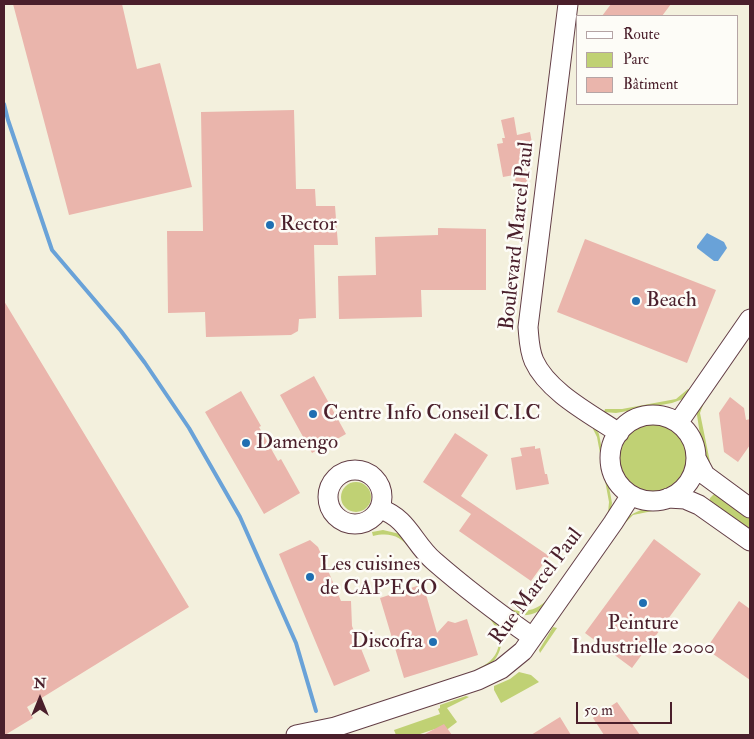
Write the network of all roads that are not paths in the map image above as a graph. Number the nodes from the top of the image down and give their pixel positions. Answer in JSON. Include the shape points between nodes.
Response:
{"nodes":[{"id":1,"x":568,"y":4,"type":"edge"},
{"id":2,"x":750,"y":319,"type":"edge"},
{"id":3,"x":678,"y":423,"type":"junction"},
{"id":4,"x":619,"y":433,"type":"junction"},
{"id":5,"x":696,"y":458,"type":"junction"},
{"id":6,"x":631,"y":495,"type":"junction"},
{"id":7,"x":668,"y":498,"type":"junction"},
{"id":8,"x":750,"y":508,"type":"edge"},
{"id":9,"x":380,"y":509,"type":"dead end"},
{"id":10,"x":750,"y":541,"type":"edge"},
{"id":11,"x":532,"y":637,"type":"junction"},
{"id":12,"x":296,"y":735,"type":"edge"}],
"edges":[{"from":1,"to":4,"type":"street","name":"Boulevard Marcel Paul","via":[[528,327],[530,350],[538,368],[552,385]]},
{"from":2,"to":3,"type":"street"},
{"from":3,"to":4,"type":"street","via":[[666,417],[640,417]]},
{"from":3,"to":5,"type":"street","via":[[688,432]]},
{"from":4,"to":6,"type":"street","via":[[612,445],[610,460],[620,486]]},
{"from":5,"to":7,"type":"street","via":[[689,482]]},
{"from":5,"to":8,"type":"street","via":[[705,475]]},
{"from":6,"to":7,"type":"street","via":[[643,500]]},
{"from":6,"to":11,"type":"street","name":"Rue Marcel Paul"},
{"from":7,"to":10,"type":"street","via":[[685,499],[699,505]]},
{"from":9,"to":11,"type":"street","via":[[403,522],[434,560]]},
{"from":11,"to":12,"type":"street","name":"Rue Marcel Paul","via":[[523,651],[490,675],[335,727]]}]}
